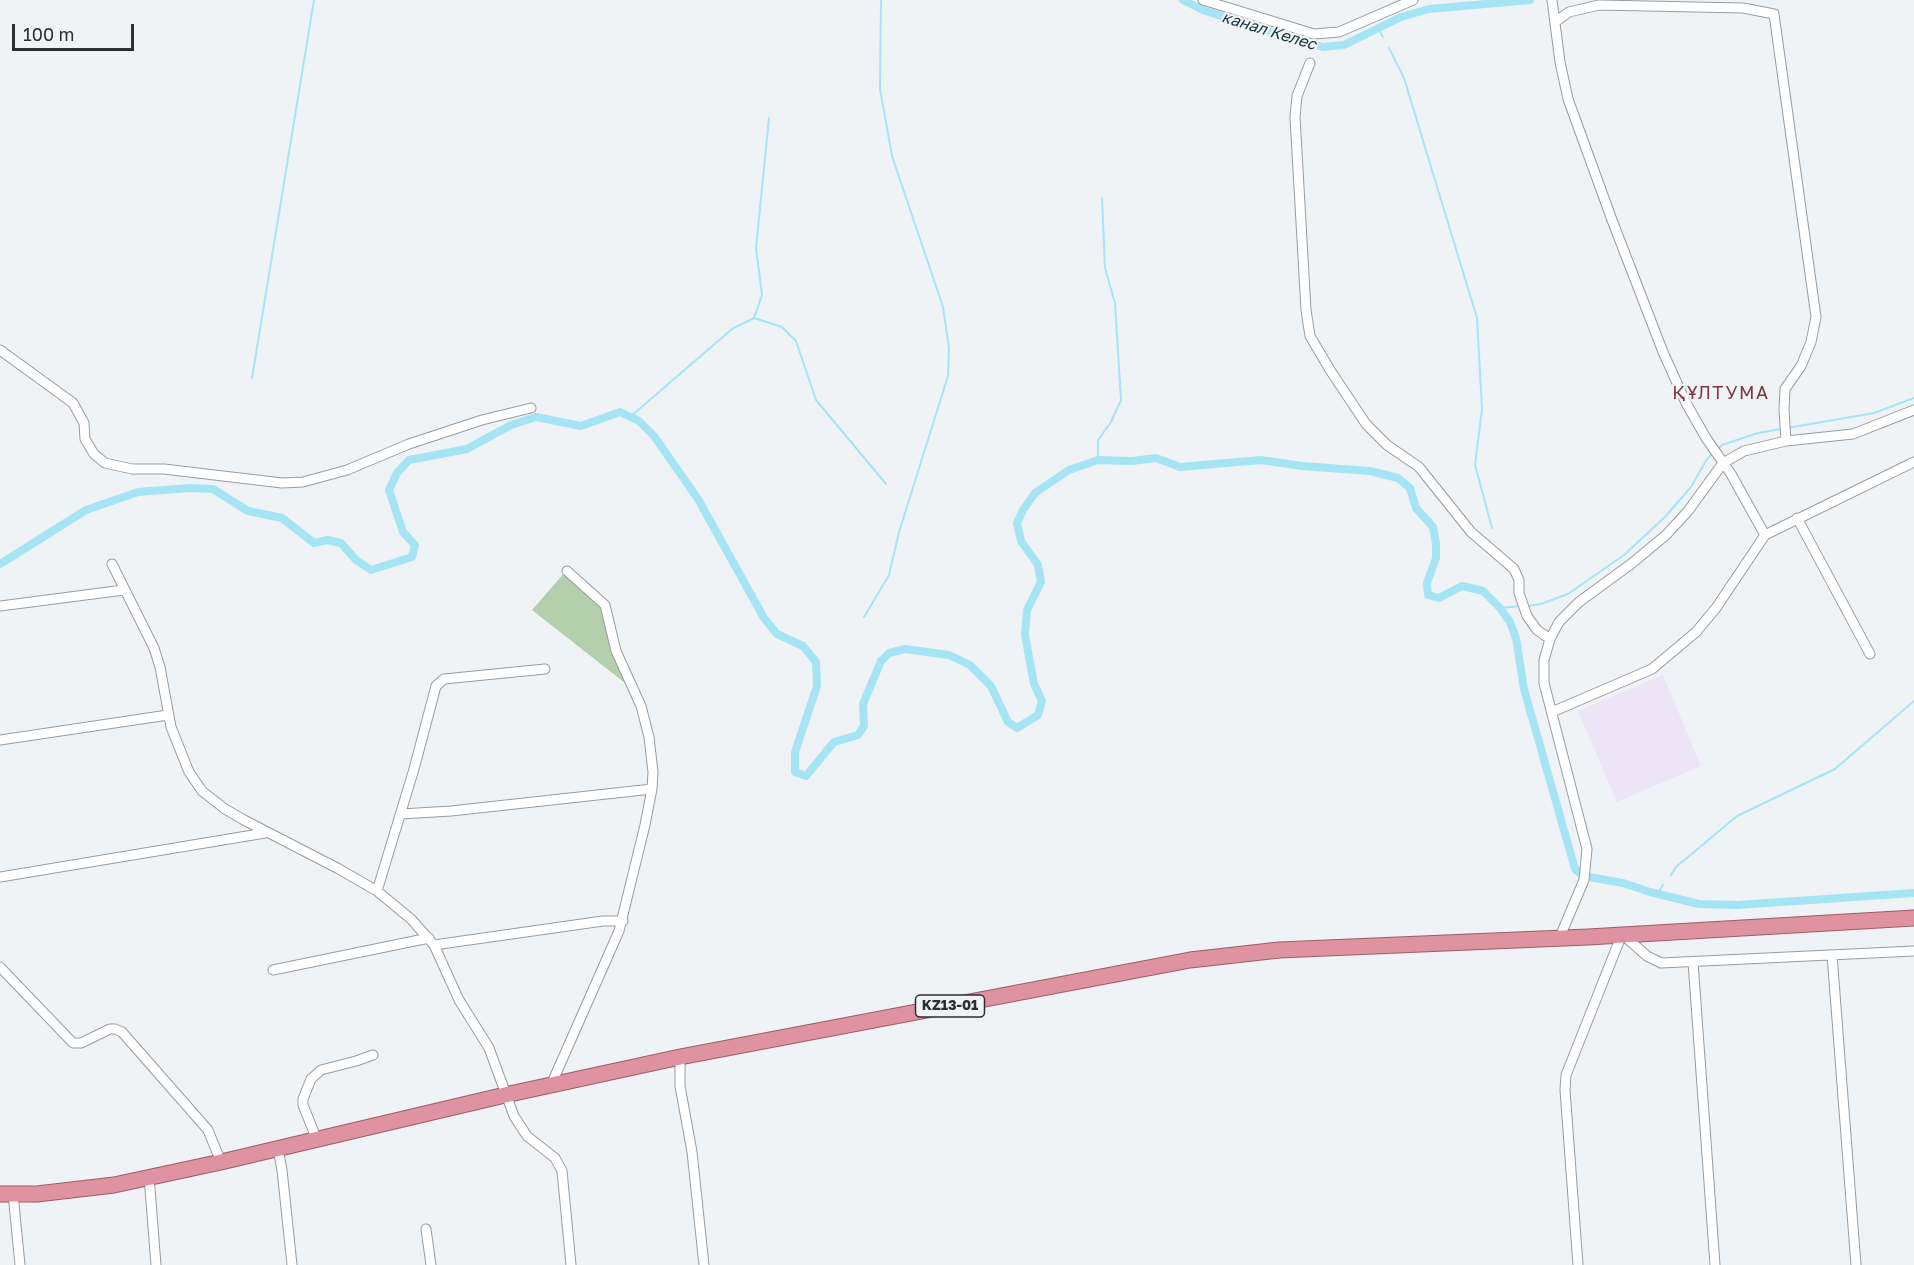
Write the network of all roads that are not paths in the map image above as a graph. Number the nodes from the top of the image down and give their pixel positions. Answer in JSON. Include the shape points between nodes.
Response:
{"nodes":[{"id":1,"x":1203,"y":0,"type":"edge"},
{"id":2,"x":1413,"y":0,"type":"edge"},
{"id":3,"x":1552,"y":0,"type":"edge"},
{"id":4,"x":1555,"y":22,"type":"junction"},
{"id":5,"x":1310,"y":63,"type":"dead end"},
{"id":6,"x":0,"y":350,"type":"edge"},
{"id":7,"x":531,"y":408,"type":"dead end"},
{"id":8,"x":1914,"y":410,"type":"edge"},
{"id":9,"x":1786,"y":441,"type":"junction"},
{"id":10,"x":1723,"y":462,"type":"junction"},
{"id":11,"x":1914,"y":462,"type":"edge"},
{"id":12,"x":1797,"y":519,"type":"junction"},
{"id":13,"x":1765,"y":535,"type":"junction"},
{"id":14,"x":112,"y":564,"type":"dead end"},
{"id":15,"x":567,"y":571,"type":"dead end"},
{"id":16,"x":124,"y":590,"type":"junction"},
{"id":17,"x":0,"y":606,"type":"edge"},
{"id":18,"x":1550,"y":639,"type":"junction"},
{"id":19,"x":1870,"y":654,"type":"dead end"},
{"id":20,"x":545,"y":669,"type":"dead end"},
{"id":21,"x":1552,"y":712,"type":"junction"},
{"id":22,"x":168,"y":715,"type":"junction"},
{"id":23,"x":0,"y":740,"type":"edge"},
{"id":24,"x":652,"y":789,"type":"junction"},
{"id":25,"x":401,"y":814,"type":"junction"},
{"id":26,"x":265,"y":832,"type":"junction"},
{"id":27,"x":0,"y":877,"type":"edge"},
{"id":28,"x":376,"y":891,"type":"junction"},
{"id":29,"x":1914,"y":918,"type":"edge"},
{"id":30,"x":623,"y":921,"type":"junction"},
{"id":31,"x":1622,"y":934,"type":"junction"},
{"id":32,"x":1559,"y":939,"type":"junction"},
{"id":33,"x":432,"y":941,"type":"junction"},
{"id":34,"x":1914,"y":951,"type":"edge"},
{"id":35,"x":1832,"y":955,"type":"junction"},
{"id":36,"x":1694,"y":962,"type":"junction"},
{"id":37,"x":0,"y":967,"type":"edge"},
{"id":38,"x":273,"y":970,"type":"dead end"},
{"id":39,"x":373,"y":1055,"type":"dead end"},
{"id":40,"x":680,"y":1057,"type":"junction"},
{"id":41,"x":551,"y":1085,"type":"junction"},
{"id":42,"x":505,"y":1095,"type":"junction"},
{"id":43,"x":317,"y":1140,"type":"junction"},
{"id":44,"x":278,"y":1149,"type":"junction"},
{"id":45,"x":221,"y":1162,"type":"junction"},
{"id":46,"x":149,"y":1176,"type":"junction"},
{"id":47,"x":7,"y":1194,"type":"edge"},
{"id":48,"x":426,"y":1229,"type":"dead end"},
{"id":49,"x":20,"y":1265,"type":"edge"},
{"id":50,"x":156,"y":1265,"type":"edge"},
{"id":51,"x":292,"y":1265,"type":"edge"},
{"id":52,"x":430,"y":1265,"type":"edge"},
{"id":53,"x":571,"y":1265,"type":"edge"},
{"id":54,"x":704,"y":1265,"type":"edge"},
{"id":55,"x":1578,"y":1265,"type":"edge"},
{"id":56,"x":1715,"y":1265,"type":"edge"},
{"id":57,"x":1856,"y":1265,"type":"edge"}],
"edges":[{"from":1,"to":2,"type":"street","via":[[1314,34],[1339,32]]},
{"from":3,"to":4,"type":"street"},
{"from":4,"to":9,"type":"street","via":[[1569,12],[1599,5],[1743,8],[1774,14],[1816,317],[1801,366],[1785,390]]},
{"from":4,"to":10,"type":"street","via":[[1568,99],[1612,220],[1686,403]]},
{"from":5,"to":18,"type":"street","via":[[1297,96],[1295,117],[1310,336],[1366,424],[1387,445],[1419,467],[1471,532],[1514,568],[1527,616]]},
{"from":6,"to":7,"type":"street","via":[[73,403],[94,454],[105,463],[132,469],[303,482],[347,470],[482,420]]},
{"from":8,"to":9,"type":"street","via":[[1853,434]]},
{"from":9,"to":10,"type":"street"},
{"from":10,"to":13,"type":"street"},
{"from":10,"to":18,"type":"street","via":[[1666,535],[1580,602],[1559,622]]},
{"from":11,"to":12,"type":"street"},
{"from":12,"to":13,"type":"street"},
{"from":12,"to":19,"type":"street"},
{"from":13,"to":21,"type":"street","via":[[1696,632],[1652,669]]},
{"from":14,"to":16,"type":"street"},
{"from":15,"to":24,"type":"street","via":[[605,605],[616,651],[643,713],[651,751]]},
{"from":16,"to":17,"type":"street"},
{"from":16,"to":22,"type":"street","via":[[154,648]]},
{"from":18,"to":21,"type":"street","via":[[1544,660],[1544,683]]},
{"from":20,"to":25,"type":"street","via":[[444,679],[440,683],[434,692]]},
{"from":21,"to":32,"type":"street","via":[[1587,849],[1585,875]]},
{"from":22,"to":23,"type":"street"},
{"from":22,"to":26,"type":"street","via":[[189,772],[202,791]]},
{"from":24,"to":25,"type":"street"},
{"from":24,"to":30,"type":"street"},
{"from":25,"to":28,"type":"street"},
{"from":26,"to":27,"type":"street"},
{"from":26,"to":28,"type":"street"},
{"from":28,"to":33,"type":"street"},
{"from":29,"to":31,"type":"highway","number":"KZ13-01"},
{"from":30,"to":33,"type":"street"},
{"from":30,"to":41,"type":"street"},
{"from":31,"to":32,"type":"highway","number":"KZ13-01"},
{"from":31,"to":36,"type":"street","via":[[1661,963]]},
{"from":31,"to":55,"type":"street","via":[[1566,1075]]},
{"from":32,"to":40,"type":"highway","number":"KZ13-01","via":[[1279,950],[1211,957]]},
{"from":33,"to":38,"type":"street"},
{"from":33,"to":42,"type":"street","via":[[459,1000],[489,1048]]},
{"from":34,"to":35,"type":"street"},
{"from":35,"to":36,"type":"street"},
{"from":35,"to":57,"type":"street"},
{"from":36,"to":56,"type":"street"},
{"from":37,"to":45,"type":"street","via":[[73,1043],[110,1029],[122,1032],[208,1130]]},
{"from":39,"to":43,"type":"street","via":[[321,1070],[311,1079],[303,1105]]},
{"from":40,"to":41,"type":"highway","number":"KZ13-01"},
{"from":40,"to":54,"type":"street","via":[[680,1086],[692,1152]]},
{"from":41,"to":42,"type":"highway","number":"KZ13-01"},
{"from":42,"to":43,"type":"highway","number":"KZ13-01"},
{"from":42,"to":53,"type":"street","via":[[527,1136],[555,1158],[562,1171]]},
{"from":43,"to":44,"type":"highway","number":"KZ13-01"},
{"from":44,"to":45,"type":"highway","number":"KZ13-01"},
{"from":44,"to":51,"type":"street"},
{"from":45,"to":46,"type":"highway","number":"KZ13-01"},
{"from":46,"to":47,"type":"highway","number":"KZ13-01","via":[[85,1189]]},
{"from":46,"to":50,"type":"street"},
{"from":47,"to":49,"type":"street"},
{"from":48,"to":52,"type":"street"}]}
